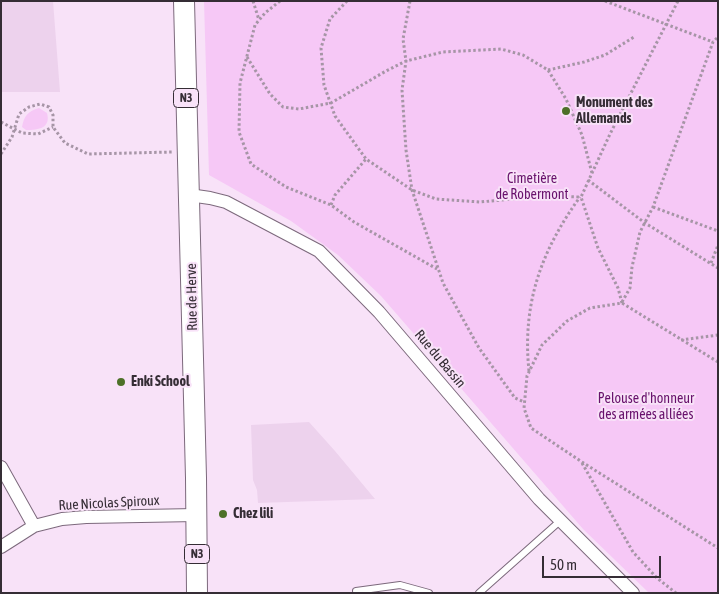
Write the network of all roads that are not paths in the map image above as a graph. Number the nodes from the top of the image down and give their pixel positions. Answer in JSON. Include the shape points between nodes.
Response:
{"nodes":[{"id":1,"x":184,"y":1,"type":"edge"},
{"id":2,"x":189,"y":195,"type":"junction"},
{"id":3,"x":1,"y":467,"type":"edge"},
{"id":4,"x":196,"y":515,"type":"junction"},
{"id":5,"x":560,"y":521,"type":"junction"},
{"id":6,"x":34,"y":526,"type":"junction"},
{"id":7,"x":1,"y":547,"type":"edge"},
{"id":8,"x":356,"y":591,"type":"dead end"},
{"id":9,"x":197,"y":593,"type":"edge"},
{"id":10,"x":429,"y":593,"type":"edge"},
{"id":11,"x":478,"y":593,"type":"edge"},
{"id":12,"x":633,"y":593,"type":"edge"}],
"edges":[{"from":1,"to":2,"type":"main road","name":"Rue de Herve","number":"N3"},
{"from":2,"to":4,"type":"main road","name":"Rue de Herve","number":"N3"},
{"from":2,"to":5,"type":"street","name":"Rue du Bassin","via":[[226,202],[319,252],[380,312]]},
{"from":3,"to":6,"type":"street"},
{"from":4,"to":6,"type":"street","name":"Rue Nicolas Spiroux","via":[[86,517]]},
{"from":4,"to":9,"type":"main road","name":"Rue de Herve","number":"N3"},
{"from":5,"to":11,"type":"lane"},
{"from":5,"to":12,"type":"street","name":"Rue du Bassin"},
{"from":6,"to":7,"type":"street","name":"Rue Nicolas Spiroux"},
{"from":8,"to":10,"type":"lane","via":[[400,585]]}]}
